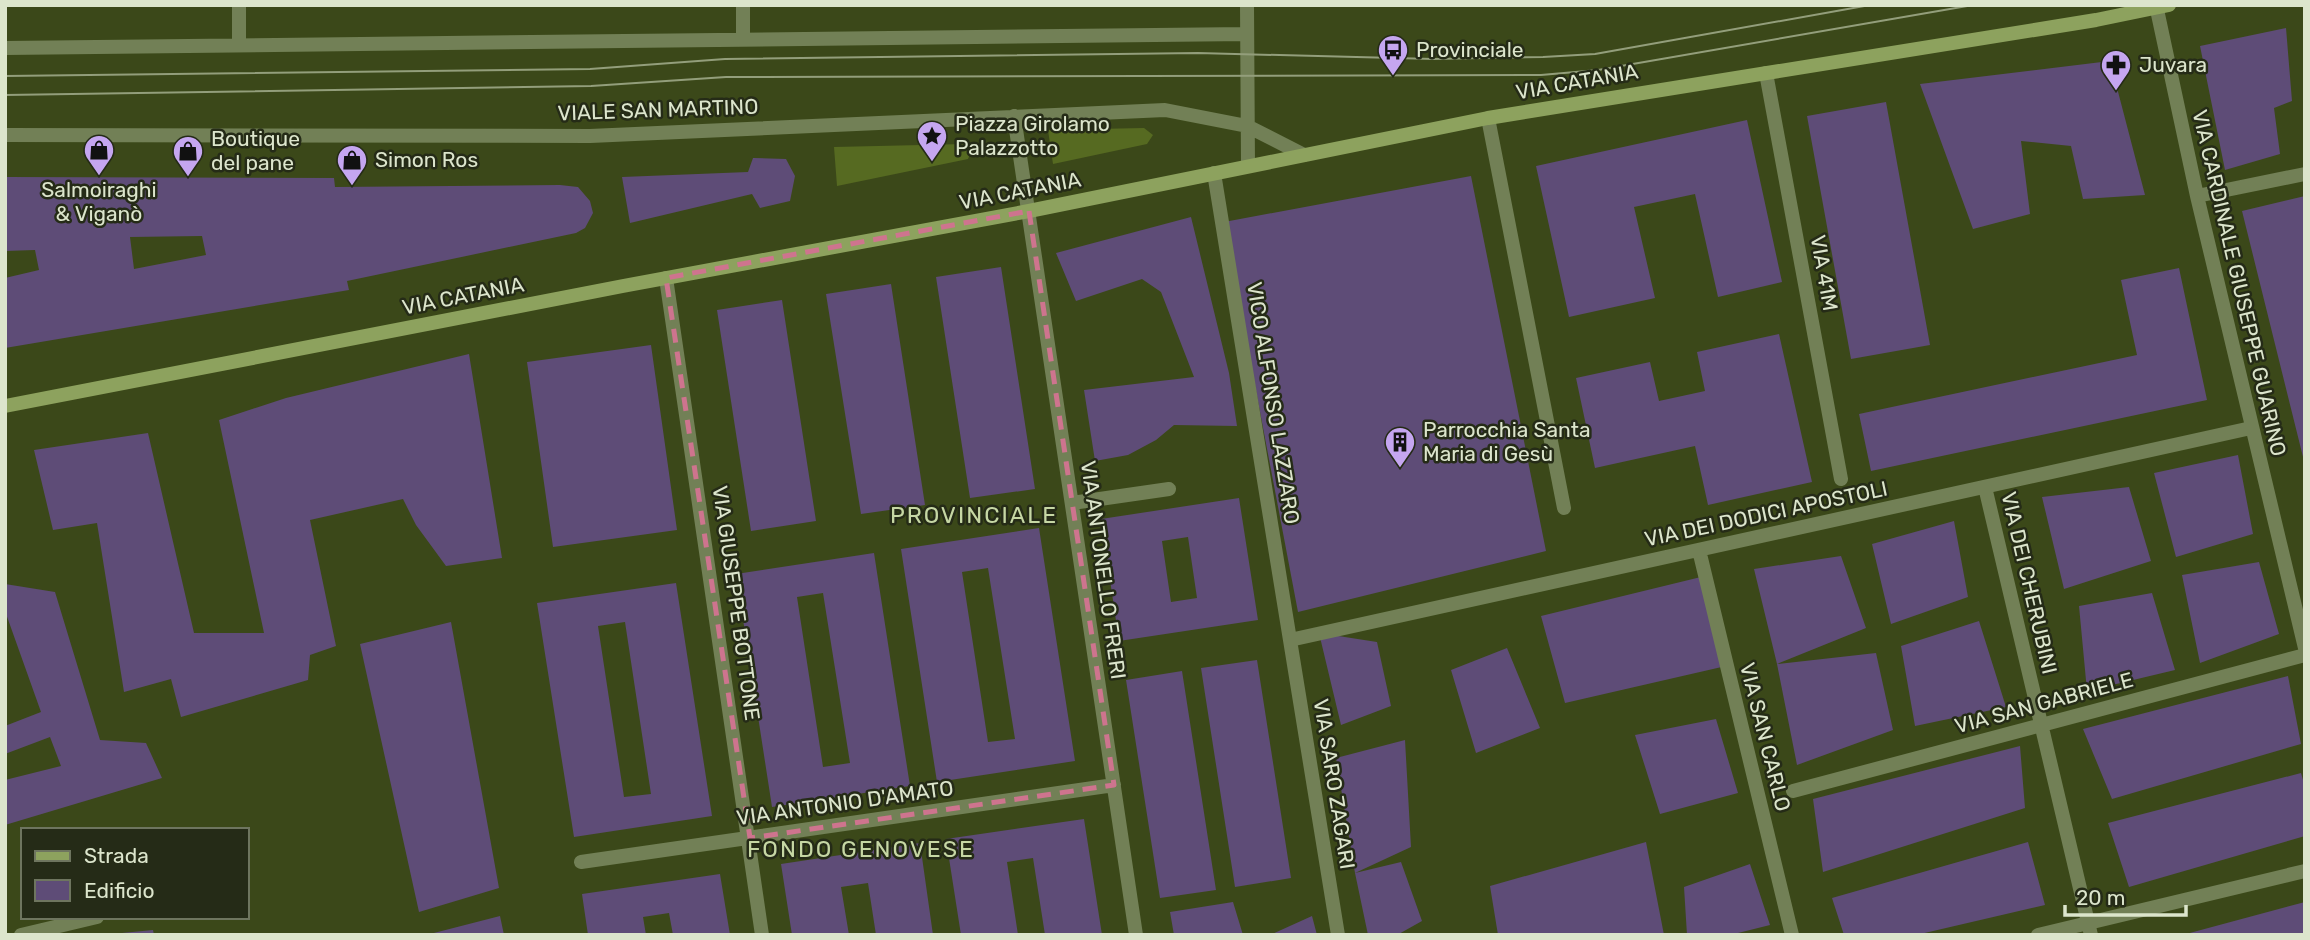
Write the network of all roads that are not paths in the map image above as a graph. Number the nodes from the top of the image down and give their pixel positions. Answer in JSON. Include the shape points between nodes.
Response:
{"nodes":[{"id":1,"x":239,"y":5,"type":"edge"},
{"id":2,"x":743,"y":5,"type":"edge"},
{"id":3,"x":1247,"y":5,"type":"edge"},
{"id":4,"x":2160,"y":6,"type":"edge"},
{"id":5,"x":1248,"y":34,"type":"junction"},
{"id":6,"x":743,"y":38,"type":"junction"},
{"id":7,"x":239,"y":45,"type":"junction"},
{"id":8,"x":5,"y":48,"type":"edge"},
{"id":9,"x":1766,"y":73,"type":"junction"},
{"id":10,"x":1014,"y":116,"type":"junction"},
{"id":11,"x":1489,"y":118,"type":"junction"},
{"id":12,"x":1247,"y":126,"type":"junction"},
{"id":13,"x":5,"y":135,"type":"edge"},
{"id":14,"x":1304,"y":155,"type":"junction"},
{"id":15,"x":1248,"y":166,"type":"junction"},
{"id":16,"x":1214,"y":173,"type":"junction"},
{"id":17,"x":2305,"y":174,"type":"edge"},
{"id":18,"x":2197,"y":196,"type":"junction"},
{"id":19,"x":1029,"y":211,"type":"junction"},
{"id":20,"x":666,"y":278,"type":"junction"},
{"id":21,"x":5,"y":406,"type":"edge"},
{"id":22,"x":2251,"y":428,"type":"junction"},
{"id":23,"x":1841,"y":479,"type":"dead end"},
{"id":24,"x":1985,"y":487,"type":"junction"},
{"id":25,"x":1169,"y":489,"type":"dead end"},
{"id":26,"x":1072,"y":503,"type":"junction"},
{"id":27,"x":1564,"y":508,"type":"dead end"},
{"id":28,"x":1699,"y":550,"type":"junction"},
{"id":29,"x":1290,"y":640,"type":"junction"},
{"id":30,"x":2305,"y":648,"type":"edge"},
{"id":31,"x":2305,"y":655,"type":"edge"},
{"id":32,"x":2041,"y":725,"type":"junction"},
{"id":33,"x":1114,"y":785,"type":"junction"},
{"id":34,"x":1793,"y":791,"type":"dead end"},
{"id":35,"x":750,"y":838,"type":"junction"},
{"id":36,"x":581,"y":862,"type":"dead end"},
{"id":37,"x":2305,"y":871,"type":"edge"},
{"id":38,"x":89,"y":919,"type":"edge"},
{"id":39,"x":2090,"y":929,"type":"edge"},
{"id":40,"x":21,"y":935,"type":"edge"},
{"id":41,"x":762,"y":935,"type":"edge"},
{"id":42,"x":1136,"y":935,"type":"edge"},
{"id":43,"x":1338,"y":935,"type":"edge"},
{"id":44,"x":1791,"y":935,"type":"edge"},
{"id":45,"x":2038,"y":935,"type":"edge"}],
"edges":[{"from":1,"to":7,"type":"street"},
{"from":2,"to":6,"type":"street"},
{"from":3,"to":5,"type":"street"},
{"from":4,"to":9,"type":"main road","name":"VIA CATANIA"},
{"from":4,"to":18,"type":"street","name":"VIA CARDINALE GIUSEPPE GUARINO"},
{"from":5,"to":6,"type":"street"},
{"from":5,"to":12,"type":"street"},
{"from":6,"to":7,"type":"street"},
{"from":7,"to":8,"type":"street"},
{"from":9,"to":11,"type":"main road","name":"VIA CATANIA"},
{"from":9,"to":23,"type":"street","name":"VIA 41M"},
{"from":10,"to":12,"type":"street","name":"VIALE SAN MARTINO","via":[[1165,110]]},
{"from":10,"to":13,"type":"street","name":"VIALE SAN MARTINO","via":[[590,136]]},
{"from":10,"to":19,"type":"street","name":"VIA ANTONELLO FRERI"},
{"from":11,"to":14,"type":"main road","name":"VIA CATANIA"},
{"from":11,"to":27,"type":"street"},
{"from":12,"to":14,"type":"street","name":"VIALE SAN MARTINO"},
{"from":12,"to":15,"type":"street"},
{"from":14,"to":15,"type":"main road","name":"VIA CATANIA"},
{"from":15,"to":16,"type":"main road","name":"VIA CATANIA"},
{"from":16,"to":19,"type":"main road","name":"VIA CATANIA"},
{"from":16,"to":29,"type":"street","name":"VICO ALFONSO LAZZARO"},
{"from":17,"to":18,"type":"street"},
{"from":18,"to":22,"type":"street","name":"VIA CARDINALE GIUSEPPE GUARINO"},
{"from":19,"to":20,"type":"main road","name":"VIA CATANIA"},
{"from":19,"to":26,"type":"street","name":"VIA ANTONELLO FRERI"},
{"from":20,"to":21,"type":"main road","name":"VIA CATANIA"},
{"from":20,"to":35,"type":"street","name":"VIA GIUSEPPE BOTTONE"},
{"from":22,"to":24,"type":"street","name":"VIA DEI DODICI APOSTOLI"},
{"from":22,"to":30,"type":"street","name":"VIA CARDINALE GIUSEPPE GUARINO"},
{"from":24,"to":28,"type":"street","name":"VIA DEI DODICI APOSTOLI"},
{"from":24,"to":32,"type":"street","name":"VIA DEI CHERUBINI"},
{"from":25,"to":26,"type":"street"},
{"from":26,"to":33,"type":"street","name":"VIA ANTONELLO FRERI"},
{"from":28,"to":29,"type":"street","name":"VIA DEI DODICI APOSTOLI"},
{"from":28,"to":44,"type":"street","name":"VIA SAN CARLO"},
{"from":29,"to":43,"type":"street","name":"VIA SARO ZAGARI"},
{"from":31,"to":32,"type":"street","name":"VIA SAN GABRIELE"},
{"from":32,"to":34,"type":"street","name":"VIA SAN GABRIELE"},
{"from":32,"to":39,"type":"street","name":"VIA DEI CHERUBINI"},
{"from":33,"to":35,"type":"street","name":"VIA ANTONIO D'AMATO"},
{"from":33,"to":42,"type":"street","name":"VIA ANTONELLO FRERI"},
{"from":35,"to":36,"type":"street","name":"VIA ANTONIO D'AMATO"},
{"from":35,"to":41,"type":"street","name":"VIA GIUSEPPE BOTTONE"},
{"from":37,"to":39,"type":"street"},
{"from":38,"to":40,"type":"street"},
{"from":39,"to":45,"type":"street"}]}
